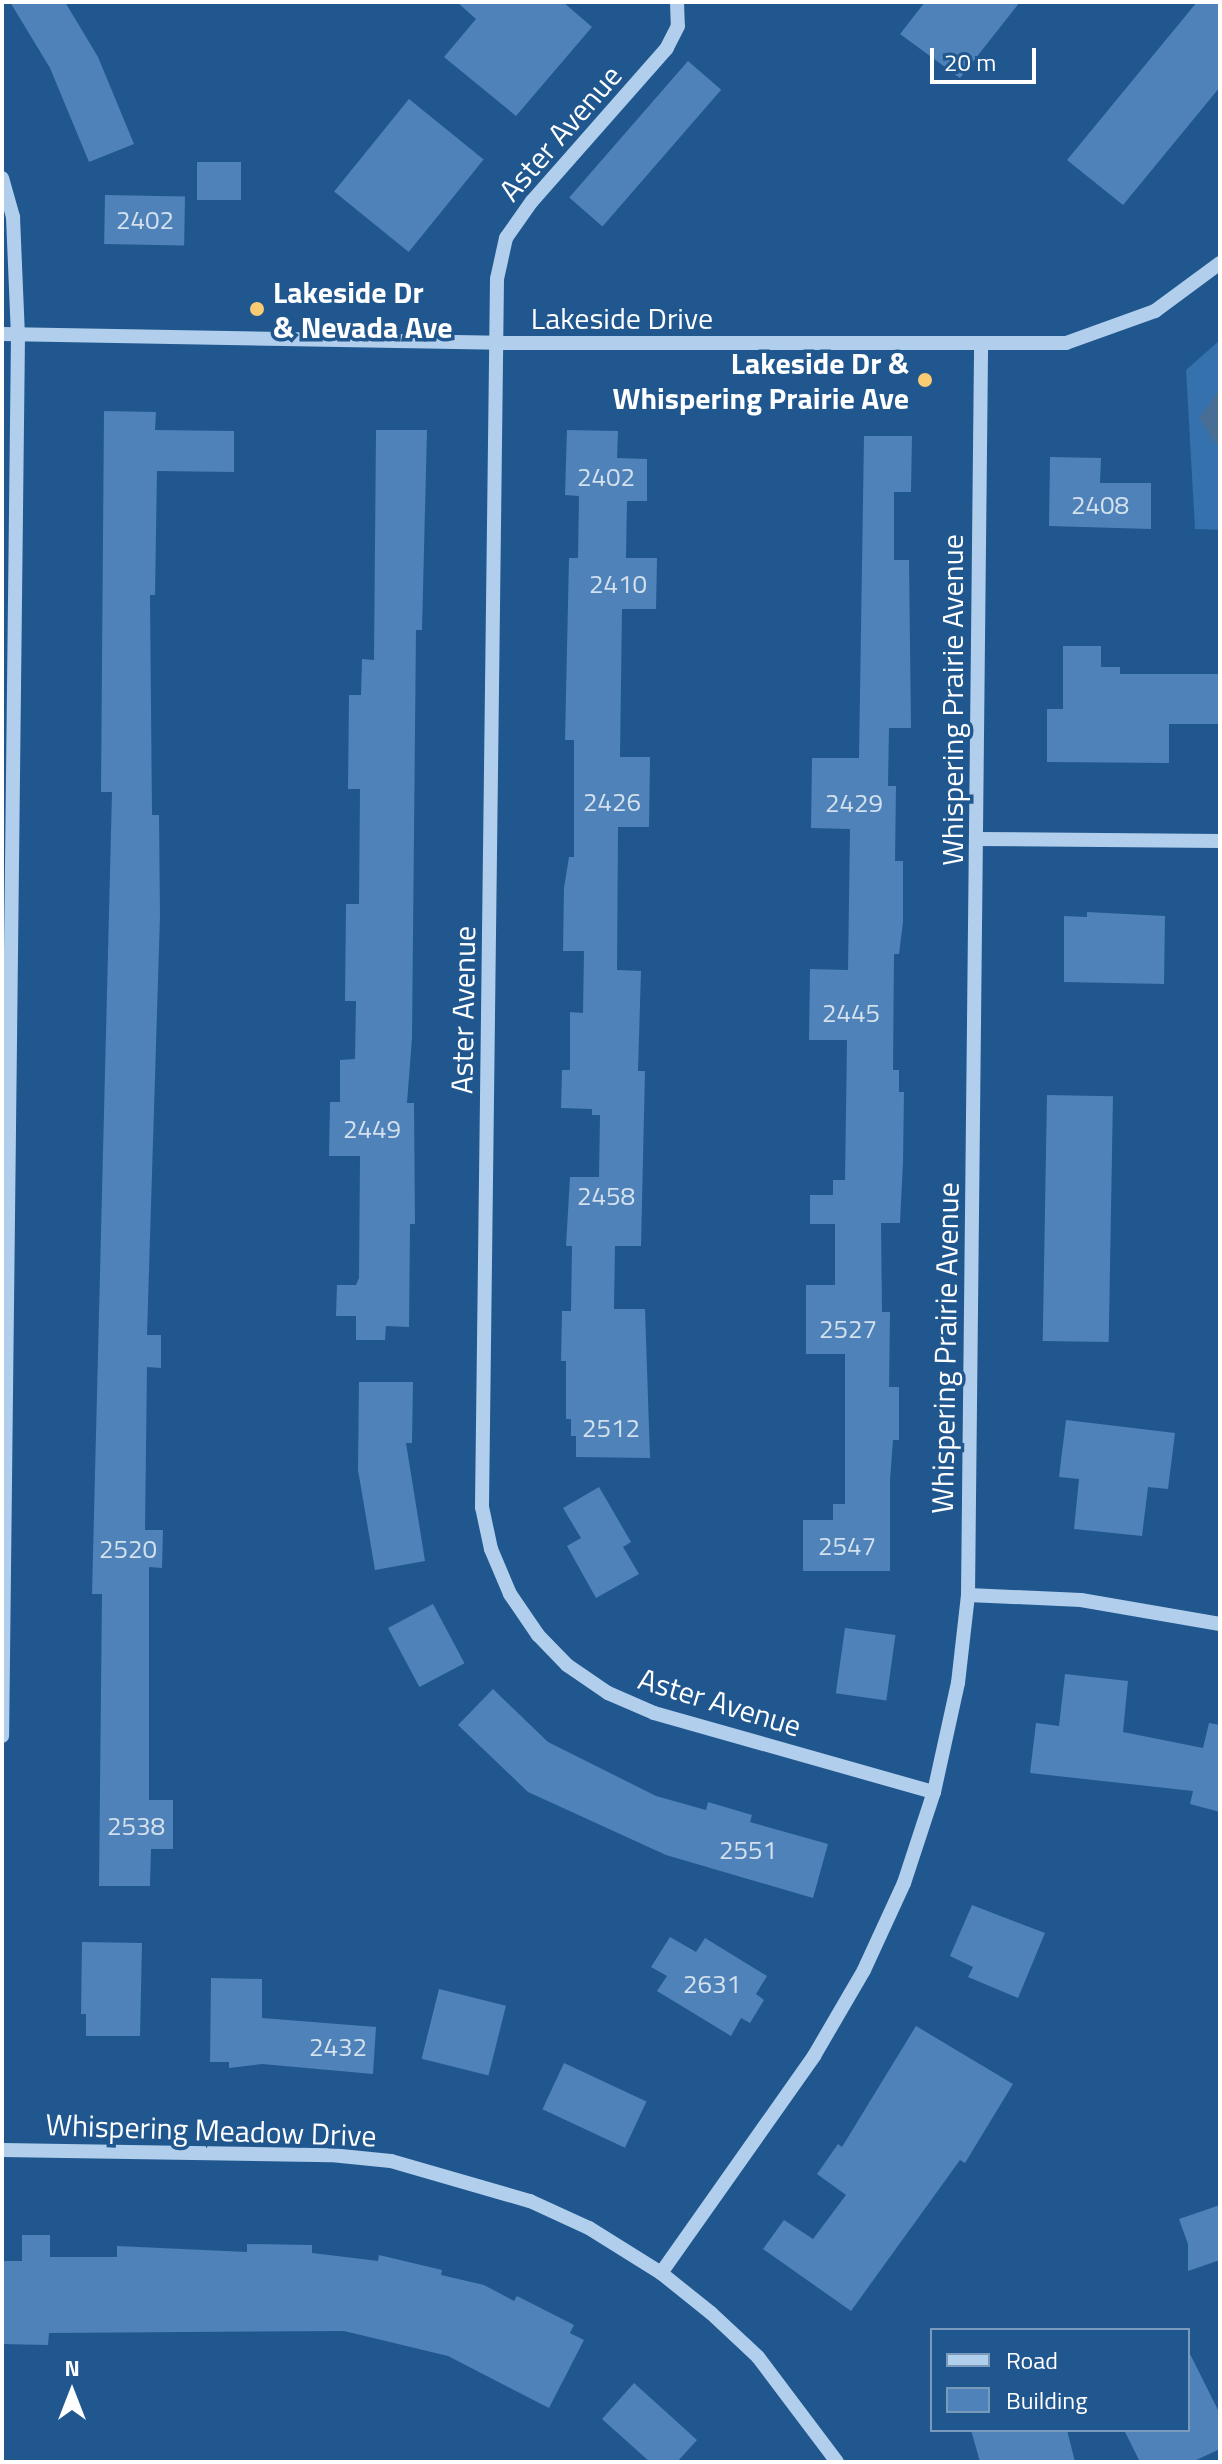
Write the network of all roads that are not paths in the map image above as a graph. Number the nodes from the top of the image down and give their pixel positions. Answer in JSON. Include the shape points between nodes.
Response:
{"nodes":[{"id":1,"x":677,"y":2,"type":"edge"},
{"id":2,"x":2,"y":178,"type":"edge"},
{"id":3,"x":1220,"y":263,"type":"edge"},
{"id":4,"x":2,"y":334,"type":"edge"},
{"id":5,"x":18,"y":335,"type":"junction"},
{"id":6,"x":498,"y":343,"type":"junction"},
{"id":7,"x":981,"y":346,"type":"junction"},
{"id":8,"x":977,"y":839,"type":"junction"},
{"id":9,"x":1220,"y":841,"type":"edge"},
{"id":10,"x":968,"y":1595,"type":"junction"},
{"id":11,"x":1220,"y":1624,"type":"edge"},
{"id":12,"x":2,"y":1736,"type":"edge"},
{"id":13,"x":934,"y":1792,"type":"junction"},
{"id":14,"x":2,"y":2150,"type":"edge"},
{"id":15,"x":661,"y":2273,"type":"junction"},
{"id":16,"x":837,"y":2462,"type":"edge"}],
"edges":[{"from":1,"to":6,"type":"street","name":"Aster Avenue","via":[[678,26],[667,48],[532,201],[506,238],[497,279]]},
{"from":2,"to":5,"type":"street","via":[[13,217]]},
{"from":3,"to":7,"type":"street","name":"Lakeside Drive","via":[[1155,311],[1109,332],[1066,343]]},
{"from":4,"to":5,"type":"street","name":"Lakeside Drive"},
{"from":5,"to":6,"type":"street","name":"Lakeside Drive"},
{"from":5,"to":12,"type":"street"},
{"from":6,"to":7,"type":"street","name":"Lakeside Drive"},
{"from":6,"to":13,"type":"street","name":"Aster Avenue","via":[[482,1507],[491,1549],[510,1594],[538,1635],[567,1665],[608,1693],[654,1713]]},
{"from":7,"to":8,"type":"street","name":"Whispering Prairie Avenue"},
{"from":8,"to":9,"type":"street"},
{"from":8,"to":10,"type":"street","name":"Whispering Prairie Avenue"},
{"from":10,"to":11,"type":"street","via":[[1081,1600]]},
{"from":10,"to":13,"type":"street","name":"Whispering Prairie Avenue","via":[[958,1683]]},
{"from":13,"to":15,"type":"street","name":"Whispering Prairie Avenue","via":[[904,1883],[864,1970],[814,2056]]},
{"from":14,"to":15,"type":"street","name":"Whispering Meadow Drive","via":[[331,2155],[391,2161],[530,2201],[589,2228]]},
{"from":15,"to":16,"type":"street","name":"Whispering Meadow Drive","via":[[758,2357]]}]}
